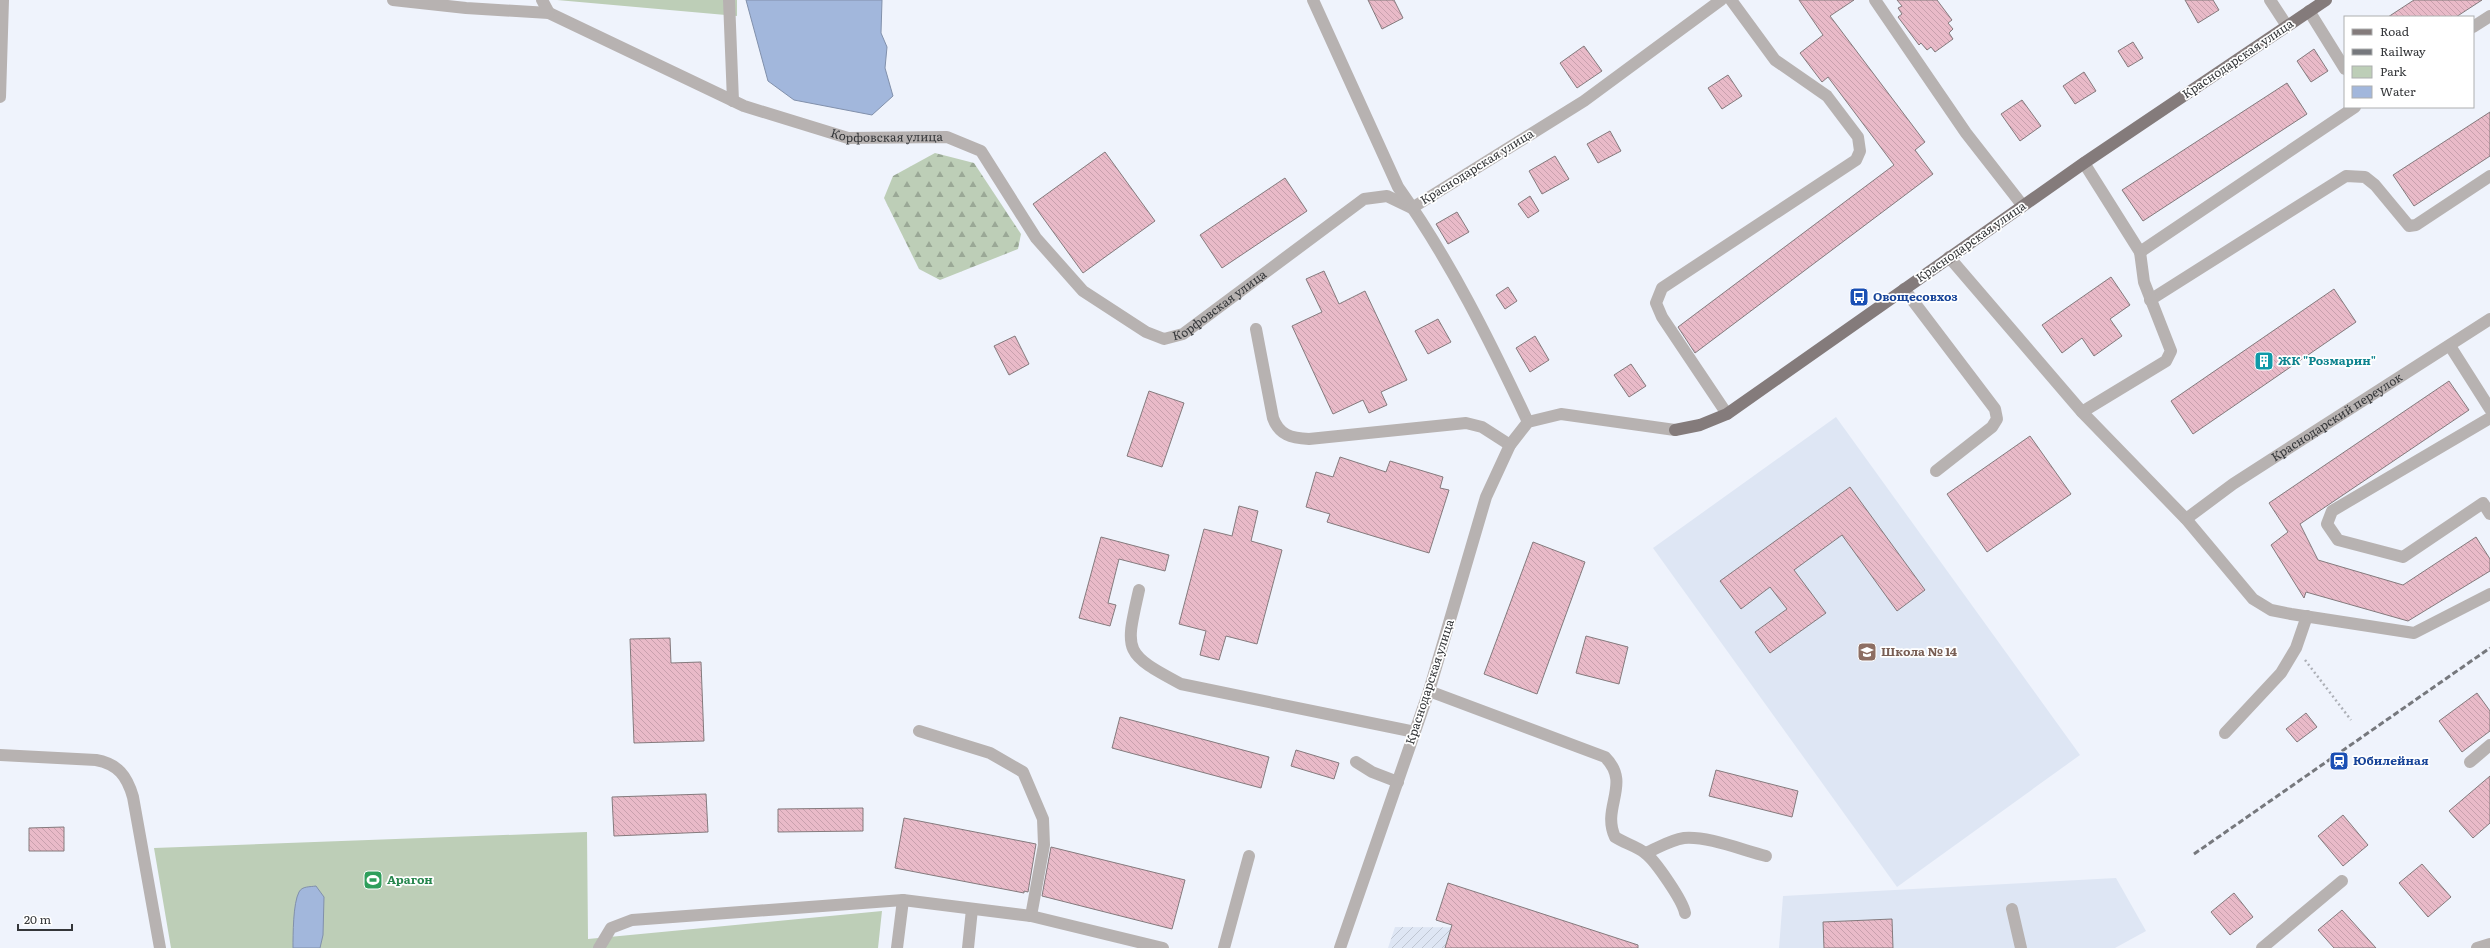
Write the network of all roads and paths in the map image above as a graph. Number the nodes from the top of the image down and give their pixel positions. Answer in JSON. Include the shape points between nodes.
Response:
{"nodes":[{"id":1,"x":3,"y":0,"type":"edge"},
{"id":2,"x":393,"y":0,"type":"edge"},
{"id":3,"x":542,"y":0,"type":"edge"},
{"id":4,"x":729,"y":0,"type":"edge"},
{"id":5,"x":1313,"y":0,"type":"edge"},
{"id":6,"x":1721,"y":0,"type":"edge"},
{"id":7,"x":1731,"y":0,"type":"edge"},
{"id":8,"x":1875,"y":0,"type":"edge"},
{"id":9,"x":2270,"y":0,"type":"edge"},
{"id":10,"x":2326,"y":0,"type":"edge"},
{"id":11,"x":2309,"y":11,"type":"junction"},
{"id":12,"x":549,"y":13,"type":"junction"},
{"id":13,"x":2490,"y":16,"type":"edge"},
{"id":14,"x":2287,"y":26,"type":"junction"},
{"id":15,"x":2474,"y":26,"type":"edge"},
{"id":16,"x":2344,"y":67,"type":"edge"},
{"id":17,"x":0,"y":97,"type":"edge"},
{"id":18,"x":733,"y":101,"type":"junction"},
{"id":19,"x":2354,"y":108,"type":"edge"},
{"id":20,"x":2084,"y":163,"type":"junction"},
{"id":21,"x":2490,"y":176,"type":"edge"},
{"id":22,"x":2022,"y":206,"type":"junction"},
{"id":23,"x":1412,"y":208,"type":"junction"},
{"id":24,"x":2140,"y":252,"type":"junction"},
{"id":25,"x":1949,"y":257,"type":"junction"},
{"id":26,"x":1904,"y":289,"type":"junction"},
{"id":27,"x":2150,"y":300,"type":"junction"},
{"id":28,"x":2490,"y":319,"type":"edge"},
{"id":29,"x":1256,"y":328,"type":"dead end"},
{"id":30,"x":2450,"y":346,"type":"junction"},
{"id":31,"x":2490,"y":409,"type":"edge"},
{"id":32,"x":2082,"y":412,"type":"junction"},
{"id":33,"x":1727,"y":414,"type":"junction"},
{"id":34,"x":2490,"y":418,"type":"edge"},
{"id":35,"x":1528,"y":422,"type":"junction"},
{"id":36,"x":1675,"y":430,"type":"joint"},
{"id":37,"x":1510,"y":445,"type":"junction"},
{"id":38,"x":1936,"y":471,"type":"dead end"},
{"id":39,"x":2487,"y":501,"type":"edge"},
{"id":40,"x":2490,"y":514,"type":"edge"},
{"id":41,"x":2186,"y":519,"type":"junction"},
{"id":42,"x":1139,"y":590,"type":"dead end"},
{"id":43,"x":2490,"y":594,"type":"edge"},
{"id":44,"x":2307,"y":616,"type":"junction"},
{"id":45,"x":2296,"y":648,"type":"junction"},
{"id":46,"x":1429,"y":691,"type":"junction"},
{"id":47,"x":2351,"y":720,"type":"dead end"},
{"id":48,"x":919,"y":731,"type":"dead end"},
{"id":49,"x":1415,"y":732,"type":"junction"},
{"id":50,"x":2225,"y":733,"type":"dead end"},
{"id":51,"x":2490,"y":745,"type":"edge"},
{"id":52,"x":0,"y":755,"type":"edge"},
{"id":53,"x":1356,"y":762,"type":"dead end"},
{"id":54,"x":2470,"y":762,"type":"dead end"},
{"id":55,"x":1398,"y":782,"type":"junction"},
{"id":56,"x":1646,"y":853,"type":"junction"},
{"id":57,"x":1249,"y":856,"type":"dead end"},
{"id":58,"x":1766,"y":856,"type":"dead end"},
{"id":59,"x":2342,"y":881,"type":"dead end"},
{"id":60,"x":903,"y":900,"type":"junction"},
{"id":61,"x":972,"y":908,"type":"junction"},
{"id":62,"x":2012,"y":909,"type":"dead end"},
{"id":63,"x":1685,"y":913,"type":"dead end"},
{"id":64,"x":1031,"y":916,"type":"junction"},
{"id":65,"x":2490,"y":944,"type":"edge"},
{"id":66,"x":160,"y":948,"type":"edge"},
{"id":67,"x":599,"y":948,"type":"edge"},
{"id":68,"x":897,"y":948,"type":"edge"},
{"id":69,"x":968,"y":948,"type":"edge"},
{"id":70,"x":1163,"y":948,"type":"edge"},
{"id":71,"x":1224,"y":948,"type":"edge"},
{"id":72,"x":1340,"y":948,"type":"edge"},
{"id":73,"x":2021,"y":948,"type":"edge"},
{"id":74,"x":2262,"y":948,"type":"edge"},
{"id":75,"x":2476,"y":948,"type":"edge"}],
"edges":[{"from":1,"to":17,"type":"street"},
{"from":2,"to":12,"type":"street","name":"Корфовская улица"},
{"from":3,"to":12,"type":"street"},
{"from":4,"to":18,"type":"street"},
{"from":5,"to":23,"type":"street","via":[[1398,187]]},
{"from":6,"to":23,"type":"street","name":"Краснодарская улица","via":[[1584,101]]},
{"from":7,"to":33,"type":"street","via":[[1775,60],[1826,96],[1858,137],[1860,151],[1856,160],[1662,288],[1656,303],[1662,317]]},
{"from":8,"to":22,"type":"street","via":[[1966,133]]},
{"from":9,"to":14,"type":"street"},
{"from":10,"to":11,"type":"main road","name":"Краснодарская улица"},
{"from":11,"to":14,"type":"main road","name":"Краснодарская улица"},
{"from":11,"to":16,"type":"street"},
{"from":12,"to":18,"type":"street","name":"Корфовская улица"},
{"from":13,"to":15,"type":"street"},
{"from":14,"to":20,"type":"main road","name":"Краснодарская улица"},
{"from":18,"to":23,"type":"street","name":"Корфовская улица","via":[[848,138],[948,137],[981,151],[1036,238],[1083,291],[1146,332],[1164,339],[1184,334],[1364,199],[1387,196]]},
{"from":19,"to":24,"type":"street"},
{"from":20,"to":22,"type":"main road","name":"Краснодарская улица"},
{"from":20,"to":24,"type":"street"},
{"from":21,"to":27,"type":"street","via":[[2416,225],[2409,226],[2375,185],[2364,176],[2346,176]]},
{"from":22,"to":25,"type":"main road","name":"Краснодарская улица"},
{"from":23,"to":35,"type":"street","name":"Краснодарская улица","via":[[1480,320]]},
{"from":24,"to":27,"type":"street","via":[[2144,282]]},
{"from":25,"to":26,"type":"main road","name":"Краснодарская улица"},
{"from":25,"to":32,"type":"street"},
{"from":26,"to":33,"type":"main road","name":"Краснодарская улица"},
{"from":26,"to":38,"type":"street","via":[[1995,409],[1997,419],[1992,427]]},
{"from":27,"to":32,"type":"street","via":[[2171,351],[2166,361]]},
{"from":28,"to":30,"type":"street","name":"Краснодарский переулок"},
{"from":29,"to":37,"type":"street","via":[[1273,418],[1276,427],[1284,434],[1308,439],[1466,423],[1482,427]]},
{"from":30,"to":31,"type":"street"},
{"from":30,"to":41,"type":"street","name":"Краснодарский переулок","via":[[2233,484]]},
{"from":32,"to":41,"type":"street"},
{"from":33,"to":36,"type":"main road","name":"Краснодарская улица","via":[[1700,425]]},
{"from":34,"to":39,"type":"street","via":[[2332,511],[2327,524],[2338,540],[2403,557]]},
{"from":35,"to":36,"type":"street","name":"Краснодарская улица","via":[[1560,414]]},
{"from":35,"to":37,"type":"street","name":"Краснодарская улица"},
{"from":37,"to":46,"type":"street","name":"Краснодарская улица","via":[[1486,497]]},
{"from":39,"to":40,"type":"street"},
{"from":41,"to":44,"type":"street","via":[[2253,599],[2271,610]]},
{"from":42,"to":49,"type":"street","via":[[1129,634],[1133,653],[1153,669],[1181,684]]},
{"from":43,"to":44,"type":"street","via":[[2414,633]]},
{"from":44,"to":45,"type":"street"},
{"from":45,"to":47,"type":"path"},
{"from":45,"to":50,"type":"street","via":[[2281,673]]},
{"from":46,"to":49,"type":"street","name":"Краснодарская улица"},
{"from":46,"to":56,"type":"street","via":[[1605,757],[1614,766],[1617,777],[1611,828],[1615,837]]},
{"from":48,"to":64,"type":"street","via":[[990,753],[1022,772],[1043,819],[1044,845]]},
{"from":49,"to":55,"type":"street","name":"Краснодарская улица"},
{"from":51,"to":54,"type":"street"},
{"from":52,"to":66,"type":"street","via":[[102,761],[118,768],[128,780],[134,797]]},
{"from":53,"to":55,"type":"street","via":[[1372,772]]},
{"from":55,"to":72,"type":"street","name":"Краснодарская улица"},
{"from":56,"to":58,"type":"street","via":[[1684,838],[1699,839]]},
{"from":56,"to":63,"type":"street","via":[[1679,897]]},
{"from":57,"to":71,"type":"street"},
{"from":59,"to":74,"type":"street"},
{"from":60,"to":61,"type":"street"},
{"from":60,"to":67,"type":"street","via":[[632,920],[611,928]]},
{"from":60,"to":68,"type":"street"},
{"from":61,"to":64,"type":"street"},
{"from":61,"to":69,"type":"street"},
{"from":62,"to":73,"type":"street"},
{"from":64,"to":70,"type":"street"},
{"from":65,"to":75,"type":"street"}]}
